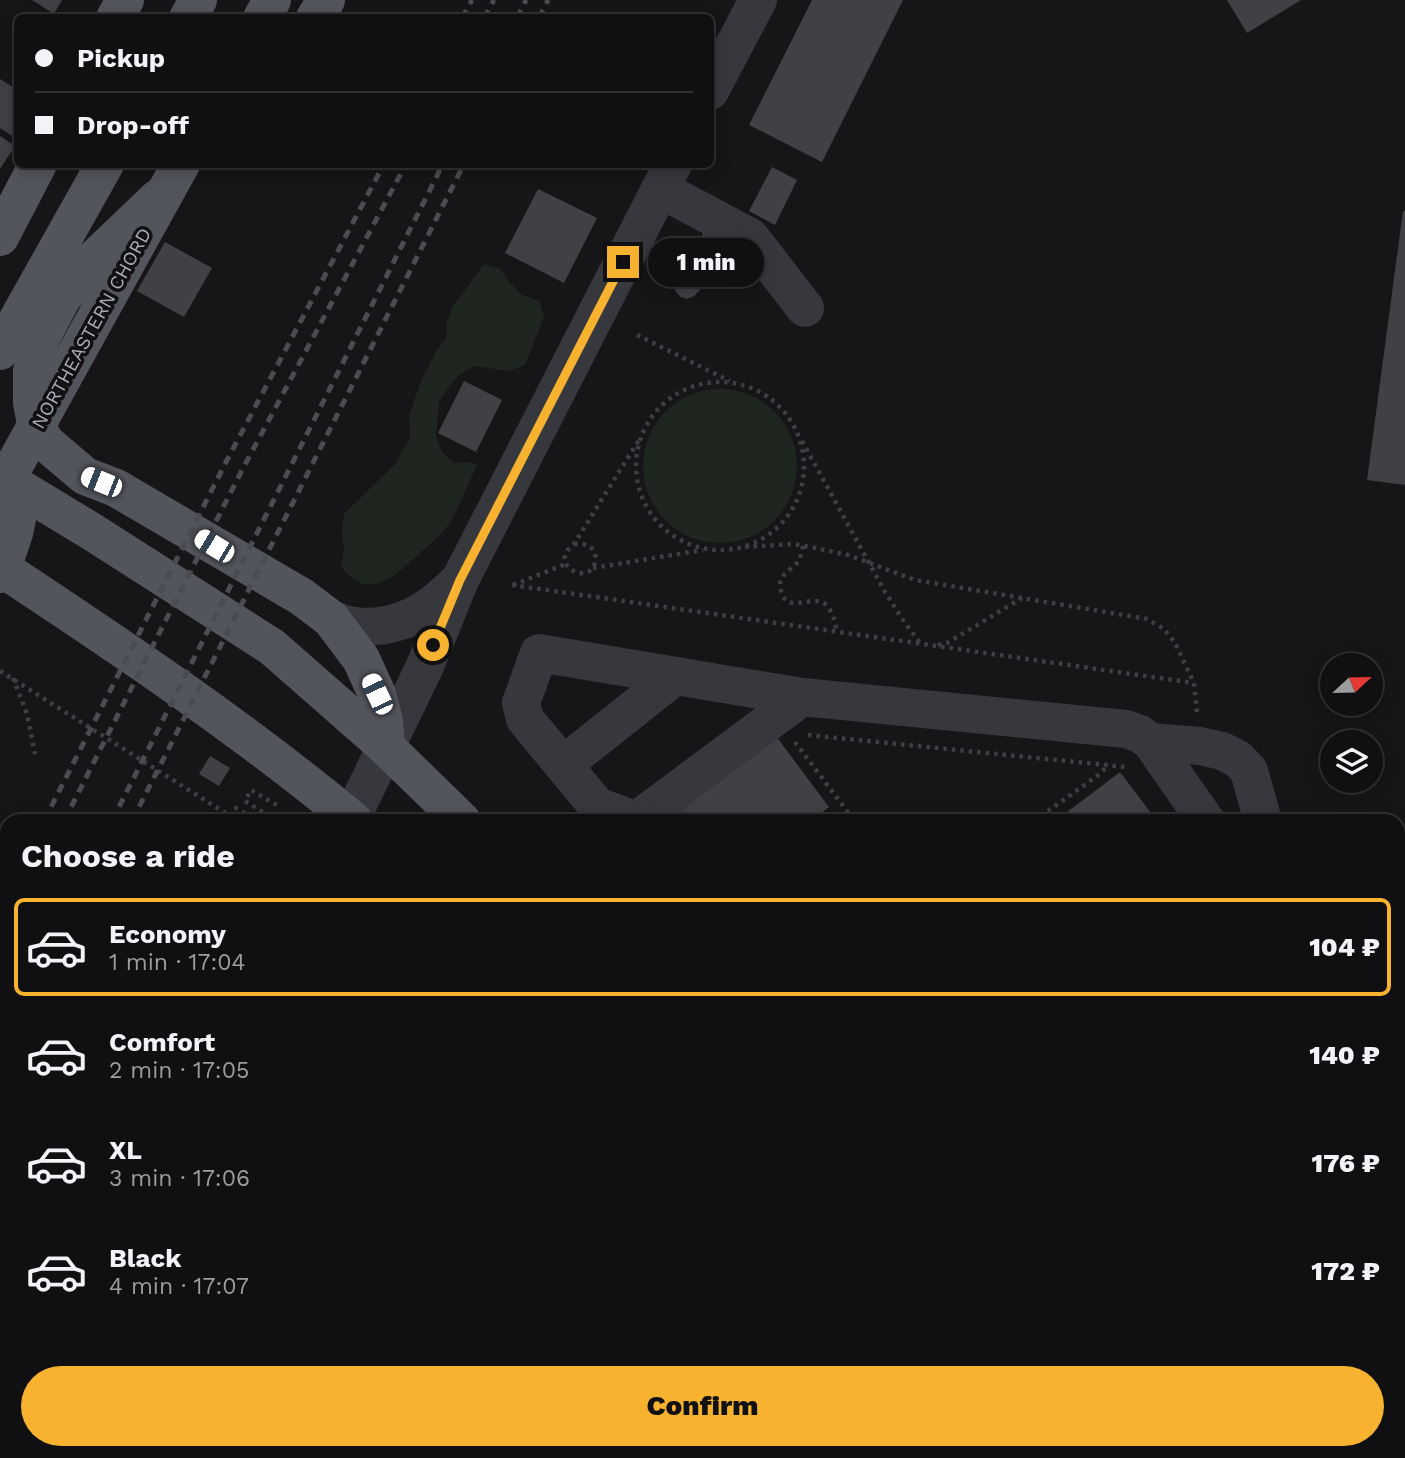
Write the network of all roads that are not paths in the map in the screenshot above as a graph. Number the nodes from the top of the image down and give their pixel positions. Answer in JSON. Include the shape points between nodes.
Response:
{"nodes":[{"id":1,"x":758,"y":0,"type":"edge"},
{"id":2,"x":714,"y":83,"type":"edge"},
{"id":3,"x":36,"y":168,"type":"edge"},
{"id":4,"x":103,"y":168,"type":"edge"},
{"id":5,"x":179,"y":168,"type":"edge"},
{"id":6,"x":188,"y":168,"type":"edge"},
{"id":7,"x":666,"y":177,"type":"edge"},
{"id":8,"x":0,"y":237,"type":"edge"},
{"id":9,"x":804,"y":309,"type":"dead end"},
{"id":10,"x":0,"y":351,"type":"edge"},
{"id":11,"x":4,"y":476,"type":"edge"},
{"id":12,"x":85,"y":476,"type":"junction"},
{"id":13,"x":1,"y":570,"type":"edge"},
{"id":14,"x":460,"y":580,"type":"junction"},
{"id":15,"x":331,"y":619,"type":"junction"},
{"id":16,"x":675,"y":676,"type":"junction"},
{"id":17,"x":802,"y":697,"type":"junction"},
{"id":18,"x":386,"y":747,"type":"junction"},
{"id":19,"x":1139,"y":754,"type":"junction"},
{"id":20,"x":564,"y":765,"type":"junction"},
{"id":21,"x":345,"y":814,"type":"edge"},
{"id":22,"x":355,"y":814,"type":"edge"},
{"id":23,"x":456,"y":814,"type":"edge"},
{"id":24,"x":620,"y":814,"type":"edge"},
{"id":25,"x":645,"y":814,"type":"edge"},
{"id":26,"x":1199,"y":814,"type":"edge"},
{"id":27,"x":1261,"y":814,"type":"edge"}],
"edges":[{"from":1,"to":2,"type":"street"},
{"from":3,"to":8,"type":"main road"},
{"from":4,"to":10,"type":"main road"},
{"from":5,"to":11,"type":"main road","name":"NORTHEASTERN CHORD","bridge":true},
{"from":6,"to":12,"type":"main road","via":[[92,261],[62,298],[40,341],[32,371],[36,424],[45,442]]},
{"from":7,"to":9,"type":"street","via":[[750,237]]},
{"from":7,"to":14,"type":"street"},
{"from":11,"to":12,"type":"street"},
{"from":11,"to":13,"type":"main road","via":[[19,509]]},
{"from":11,"to":18,"type":"main road","via":[[272,647]]},
{"from":12,"to":15,"type":"main road","via":[[116,488],[302,597]]},
{"from":13,"to":21,"type":"main road","via":[[222,718]]},
{"from":14,"to":15,"type":"street","via":[[429,607],[406,619],[375,627]]},
{"from":14,"to":18,"type":"street"},
{"from":15,"to":18,"type":"main road","via":[[361,659],[377,694]]},
{"from":16,"to":17,"type":"street"},
{"from":16,"to":20,"type":"street"},
{"from":16,"to":20,"type":"street","via":[[540,653],[521,703],[525,719]]},
{"from":17,"to":19,"type":"street","via":[[1126,729],[1140,734]]},
{"from":17,"to":25,"type":"street"},
{"from":18,"to":22,"type":"street"},
{"from":18,"to":23,"type":"main road"},
{"from":19,"to":26,"type":"street"},
{"from":19,"to":27,"type":"street","via":[[1200,747],[1238,758],[1249,771]]},
{"from":20,"to":24,"type":"street","via":[[597,806]]}]}
